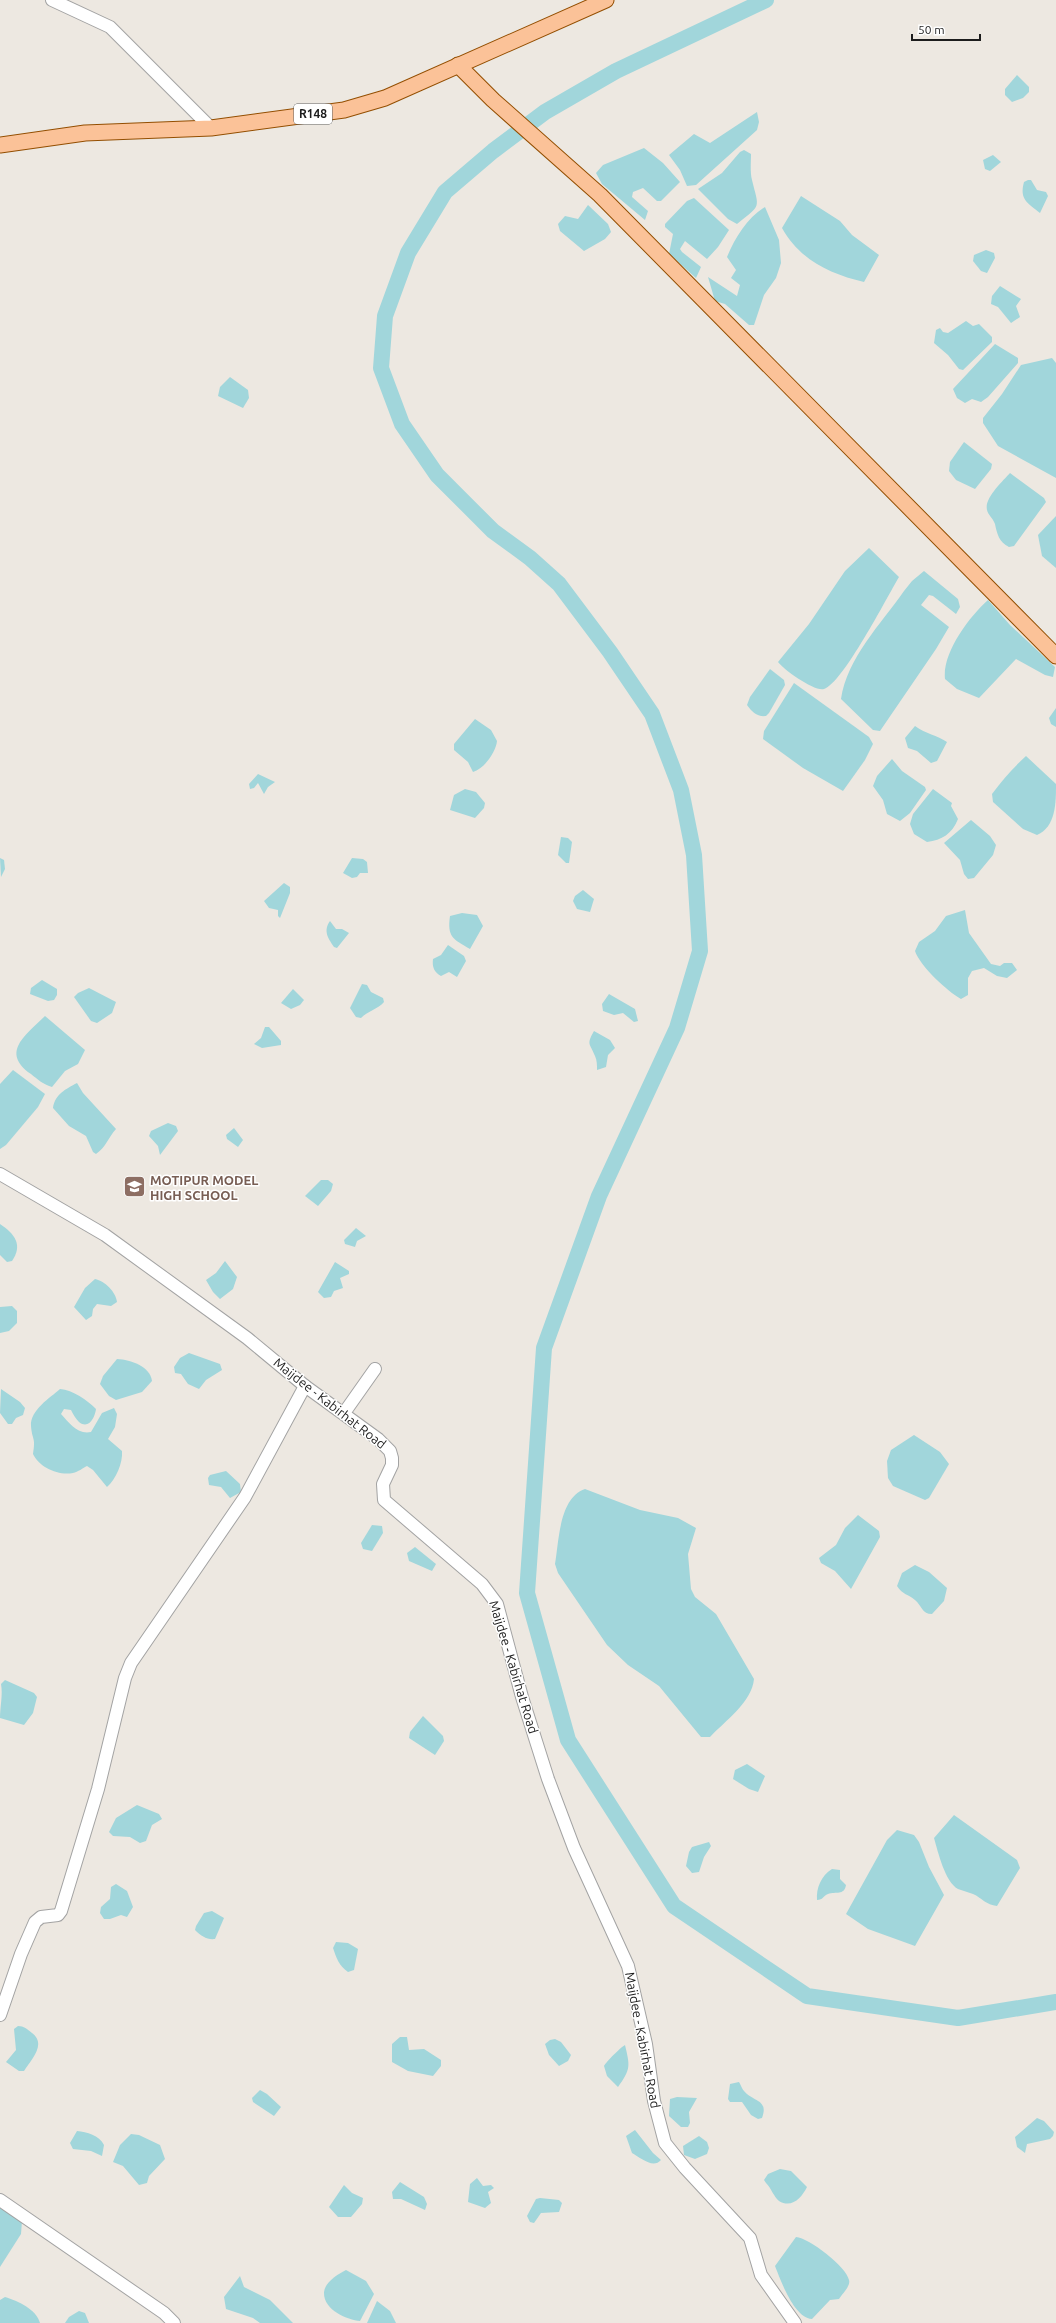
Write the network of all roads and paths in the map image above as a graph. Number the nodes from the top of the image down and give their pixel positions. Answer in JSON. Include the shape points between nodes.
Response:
{"nodes":[{"id":1,"x":52,"y":0,"type":"edge"},
{"id":2,"x":606,"y":0,"type":"edge"},
{"id":3,"x":458,"y":65,"type":"junction"},
{"id":4,"x":211,"y":128,"type":"junction"},
{"id":5,"x":0,"y":144,"type":"edge"},
{"id":6,"x":1056,"y":656,"type":"edge"},
{"id":7,"x":0,"y":1174,"type":"edge"},
{"id":8,"x":375,"y":1369,"type":"dead end"},
{"id":9,"x":305,"y":1386,"type":"junction"},
{"id":10,"x":344,"y":1413,"type":"junction"},
{"id":11,"x":0,"y":2015,"type":"edge"},
{"id":12,"x":0,"y":2200,"type":"edge"},
{"id":13,"x":174,"y":2323,"type":"edge"},
{"id":14,"x":796,"y":2323,"type":"edge"}],
"edges":[{"from":1,"to":4,"type":"street","via":[[110,28]]},
{"from":2,"to":3,"type":"main road","number":"R148"},
{"from":3,"to":4,"type":"main road","number":"R148","via":[[385,98],[344,110]]},
{"from":3,"to":6,"type":"main road","via":[[542,145],[600,195]]},
{"from":4,"to":5,"type":"main road","number":"R148","via":[[85,133]]},
{"from":7,"to":9,"type":"street","name":"Maijdee - Kabirhat Road","via":[[105,1235],[247,1338]]},
{"from":8,"to":10,"type":"street"},
{"from":9,"to":10,"type":"street","name":"Maijdee - Kabirhat Road"},
{"from":9,"to":11,"type":"street","via":[[245,1497],[131,1663],[125,1678],[98,1789],[61,1912],[58,1915],[41,1917],[35,1922]]},
{"from":10,"to":14,"type":"street","name":"Maijdee - Kabirhat Road","via":[[390,1451],[392,1465],[383,1484],[384,1500],[482,1584],[497,1604],[548,1779],[574,1848],[628,1966],[646,2044],[654,2101],[665,2143],[750,2238],[761,2275]]},
{"from":12,"to":13,"type":"street"}]}
